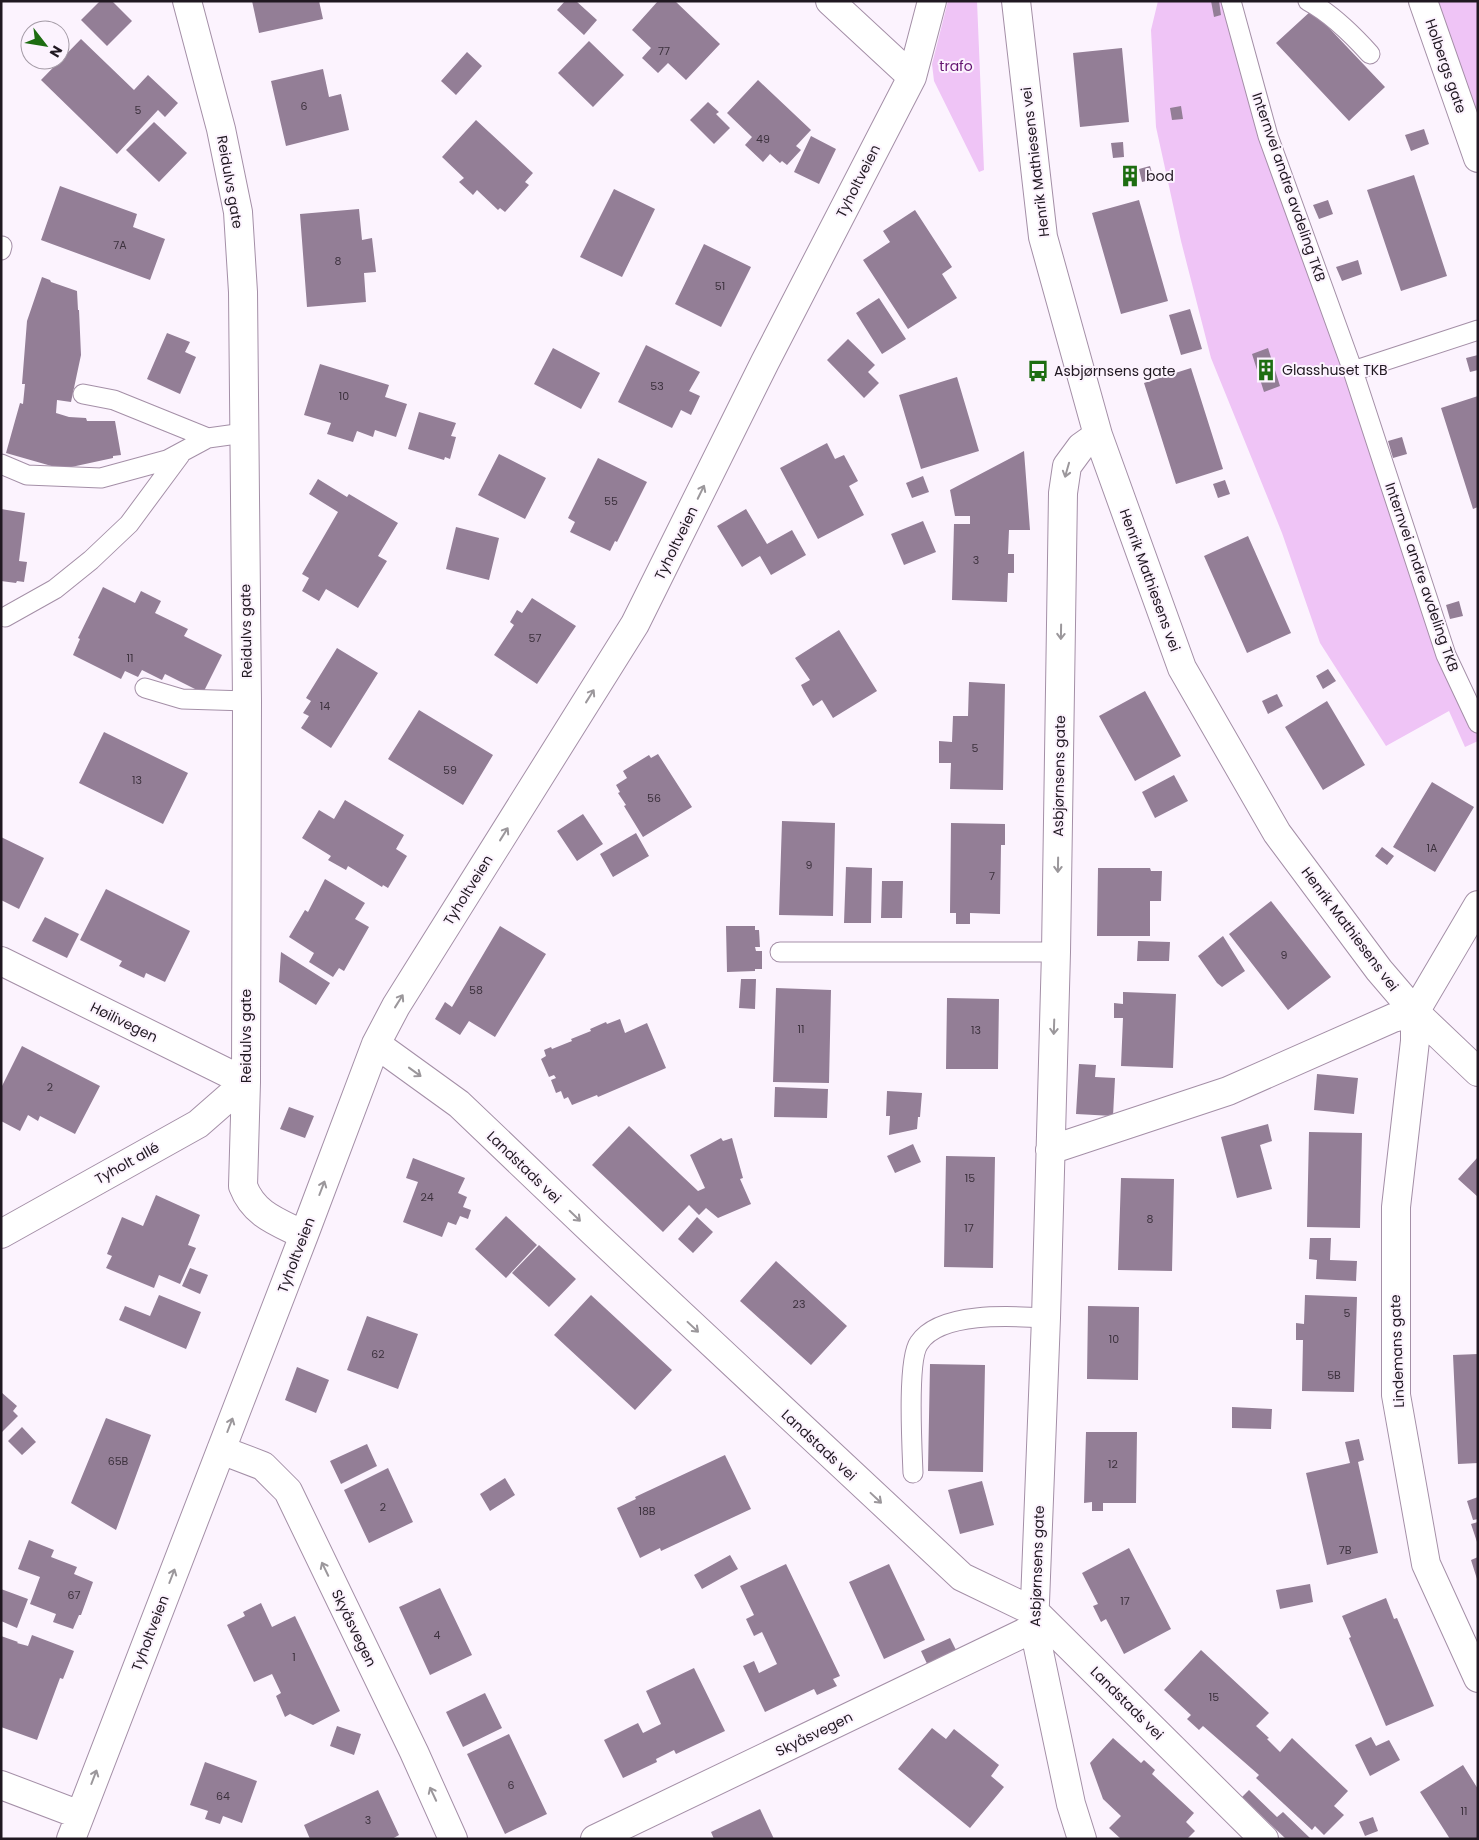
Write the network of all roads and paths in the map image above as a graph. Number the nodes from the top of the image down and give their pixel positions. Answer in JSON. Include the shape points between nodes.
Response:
{"nodes":[{"id":1,"x":187,"y":1,"type":"edge"},
{"id":2,"x":830,"y":1,"type":"edge"},
{"id":3,"x":932,"y":1,"type":"edge"},
{"id":4,"x":1016,"y":1,"type":"edge"},
{"id":5,"x":1231,"y":1,"type":"edge"},
{"id":6,"x":1308,"y":1,"type":"edge"},
{"id":7,"x":1423,"y":1,"type":"edge"},
{"id":8,"x":1370,"y":54,"type":"dead end"},
{"id":9,"x":912,"y":77,"type":"junction"},
{"id":10,"x":1478,"y":158,"type":"edge"},
{"id":11,"x":1478,"y":330,"type":"edge"},
{"id":12,"x":1353,"y":371,"type":"junction"},
{"id":13,"x":83,"y":394,"type":"dead end"},
{"id":14,"x":244,"y":433,"type":"junction"},
{"id":15,"x":1098,"y":435,"type":"junction"},
{"id":16,"x":208,"y":438,"type":"junction"},
{"id":17,"x":182,"y":452,"type":"junction"},
{"id":18,"x":1,"y":464,"type":"edge"},
{"id":19,"x":6,"y":617,"type":"dead end"},
{"id":20,"x":145,"y":688,"type":"dead end"},
{"id":21,"x":247,"y":701,"type":"junction"},
{"id":22,"x":1478,"y":723,"type":"edge"},
{"id":23,"x":1478,"y":906,"type":"edge"},
{"id":24,"x":780,"y":952,"type":"dead end"},
{"id":25,"x":1056,"y":952,"type":"junction"},
{"id":26,"x":1,"y":961,"type":"edge"},
{"id":27,"x":1415,"y":1012,"type":"junction"},
{"id":28,"x":376,"y":1044,"type":"junction"},
{"id":29,"x":1478,"y":1072,"type":"edge"},
{"id":30,"x":246,"y":1082,"type":"junction"},
{"id":31,"x":1050,"y":1150,"type":"junction"},
{"id":32,"x":1,"y":1234,"type":"edge"},
{"id":33,"x":304,"y":1235,"type":"junction"},
{"id":34,"x":1046,"y":1318,"type":"junction"},
{"id":35,"x":221,"y":1450,"type":"junction"},
{"id":36,"x":912,"y":1473,"type":"dead end"},
{"id":37,"x":1034,"y":1620,"type":"junction"},
{"id":38,"x":1478,"y":1678,"type":"edge"},
{"id":39,"x":1,"y":1786,"type":"edge"},
{"id":40,"x":75,"y":1827,"type":"edge"},
{"id":41,"x":454,"y":1839,"type":"edge"},
{"id":42,"x":595,"y":1839,"type":"edge"},
{"id":43,"x":1082,"y":1839,"type":"edge"},
{"id":44,"x":1264,"y":1839,"type":"edge"}],
"edges":[{"from":1,"to":14,"type":"street","name":"Reidulvs gate","via":[[221,129],[238,212],[243,292]]},
{"from":2,"to":9,"type":"street"},
{"from":3,"to":9,"type":"street","name":"Tyholtveien"},
{"from":4,"to":15,"type":"street","name":"Henrik Mathiesens vei","via":[[1043,236]]},
{"from":5,"to":12,"type":"lane","name":"Internvei andre avdeling TKB","via":[[1268,136]]},
{"from":6,"to":8,"type":"lane","via":[[1352,34]]},
{"from":7,"to":10,"type":"street","name":"Holbergs gate"},
{"from":28,"to":9,"type":"street","name":"Tyholtveien","one_way":true,"via":[[396,1006],[636,624],[765,362]]},
{"from":11,"to":12,"type":"lane"},
{"from":12,"to":22,"type":"lane","name":"Internvei andre avdeling TKB","via":[[1446,655]]},
{"from":13,"to":16,"type":"lane","via":[[114,400]]},
{"from":14,"to":16,"type":"lane"},
{"from":14,"to":21,"type":"street","name":"Reidulvs gate"},
{"from":15,"to":25,"type":"street","name":"Asbjørnsens gate","one_way":true,"via":[[1081,447],[1067,466],[1063,493]]},
{"from":15,"to":27,"type":"street","name":"Henrik Mathiesens vei","via":[[1182,668],[1277,833]]},
{"from":16,"to":17,"type":"lane"},
{"from":17,"to":18,"type":"lane","via":[[168,460],[101,478],[27,475]]},
{"from":17,"to":19,"type":"lane","via":[[129,524],[91,560],[55,589]]},
{"from":20,"to":21,"type":"lane","via":[[182,699]]},
{"from":21,"to":30,"type":"street","name":"Reidulvs gate"},
{"from":23,"to":27,"type":"street"},
{"from":24,"to":25,"type":"lane"},
{"from":25,"to":31,"type":"street","name":"Asbjørnsens gate","one_way":true},
{"from":26,"to":30,"type":"street","name":"Høilivegen"},
{"from":27,"to":29,"type":"street","name":"Henrik Mathiesens vei"},
{"from":27,"to":31,"type":"street","via":[[1392,1018],[1228,1091]]},
{"from":27,"to":38,"type":"street","name":"Lindemans gate","via":[[1415,1041],[1396,1207],[1396,1395],[1426,1564]]},
{"from":33,"to":28,"type":"street","name":"Tyholtveien","one_way":true},
{"from":28,"to":37,"type":"street","name":"Landstads vei","one_way":true,"via":[[459,1104],[962,1577]]},
{"from":30,"to":32,"type":"street","name":"Tyholt allé","via":[[198,1124]]},
{"from":30,"to":33,"type":"street","name":"Reidulvs gate","via":[[243,1186],[248,1199],[260,1212]]},
{"from":31,"to":34,"type":"street","name":"Asbjørnsens gate"},
{"from":35,"to":33,"type":"street","name":"Tyholtveien","one_way":true},
{"from":34,"to":36,"type":"lane","via":[[974,1318],[952,1322],[933,1330],[918,1343],[913,1364]]},
{"from":34,"to":37,"type":"street","name":"Asbjørnsens gate"},
{"from":40,"to":35,"type":"street","name":"Tyholtveien","one_way":true},
{"from":41,"to":35,"type":"street","name":"Skyåsvegen","one_way":true,"via":[[288,1491],[263,1466]]},
{"from":37,"to":42,"type":"street","name":"Skyåsvegen"},
{"from":37,"to":43,"type":"street","name":"Asbjørnsens gate","via":[[1071,1804]]},
{"from":37,"to":44,"type":"street","name":"Landstads vei"},
{"from":39,"to":40,"type":"street","name":"Tyholtveien"}]}
